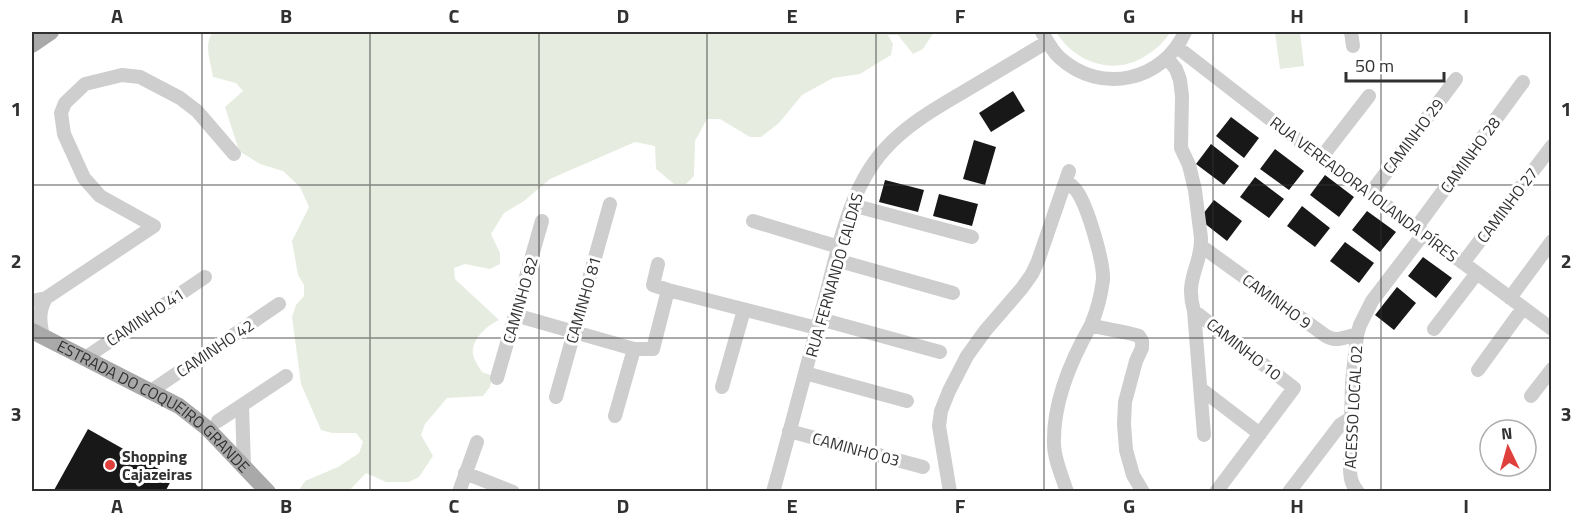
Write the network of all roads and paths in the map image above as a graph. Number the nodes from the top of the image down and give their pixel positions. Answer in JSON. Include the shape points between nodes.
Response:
{"nodes":[{"id":1,"x":51,"y":32,"type":"edge"},
{"id":2,"x":1185,"y":32,"type":"edge"},
{"id":3,"x":1044,"y":37,"type":"edge"},
{"id":4,"x":32,"y":45,"type":"edge"},
{"id":5,"x":1177,"y":47,"type":"junction"},
{"id":6,"x":1167,"y":58,"type":"junction"},
{"id":7,"x":1456,"y":79,"type":"dead end"},
{"id":8,"x":1523,"y":82,"type":"dead end"},
{"id":9,"x":1369,"y":96,"type":"dead end"},
{"id":10,"x":1551,"y":146,"type":"edge"},
{"id":11,"x":234,"y":154,"type":"dead end"},
{"id":12,"x":1321,"y":158,"type":"junction"},
{"id":13,"x":1370,"y":194,"type":"junction"},
{"id":14,"x":610,"y":204,"type":"dead end"},
{"id":15,"x":852,"y":205,"type":"junction"},
{"id":16,"x":542,"y":221,"type":"dead end"},
{"id":17,"x":753,"y":221,"type":"dead end"},
{"id":18,"x":1420,"y":230,"type":"junction"},
{"id":19,"x":972,"y":237,"type":"dead end"},
{"id":20,"x":1551,"y":241,"type":"edge"},
{"id":21,"x":1201,"y":246,"type":"junction"},
{"id":22,"x":837,"y":254,"type":"junction"},
{"id":23,"x":1463,"y":263,"type":"junction"},
{"id":24,"x":658,"y":264,"type":"dead end"},
{"id":25,"x":1477,"y":273,"type":"junction"},
{"id":26,"x":205,"y":277,"type":"dead end"},
{"id":27,"x":668,"y":290,"type":"junction"},
{"id":28,"x":953,"y":293,"type":"dead end"},
{"id":29,"x":46,"y":298,"type":"junction"},
{"id":30,"x":1510,"y":298,"type":"junction"},
{"id":31,"x":32,"y":302,"type":"edge"},
{"id":32,"x":279,"y":304,"type":"dead end"},
{"id":33,"x":1524,"y":308,"type":"junction"},
{"id":34,"x":744,"y":309,"type":"junction"},
{"id":35,"x":1194,"y":310,"type":"junction"},
{"id":36,"x":515,"y":315,"type":"junction"},
{"id":37,"x":819,"y":323,"type":"junction"},
{"id":38,"x":1091,"y":325,"type":"junction"},
{"id":39,"x":1434,"y":329,"type":"dead end"},
{"id":40,"x":1551,"y":329,"type":"edge"},
{"id":41,"x":574,"y":332,"type":"junction"},
{"id":42,"x":37,"y":334,"type":"edge"},
{"id":43,"x":1357,"y":335,"type":"junction"},
{"id":44,"x":634,"y":349,"type":"junction"},
{"id":45,"x":940,"y":352,"type":"dead end"},
{"id":46,"x":85,"y":358,"type":"junction"},
{"id":47,"x":1551,"y":369,"type":"edge"},
{"id":48,"x":1478,"y":370,"type":"dead end"},
{"id":49,"x":805,"y":373,"type":"junction"},
{"id":50,"x":286,"y":376,"type":"dead end"},
{"id":51,"x":497,"y":378,"type":"dead end"},
{"id":52,"x":722,"y":387,"type":"dead end"},
{"id":53,"x":1201,"y":389,"type":"junction"},
{"id":54,"x":151,"y":391,"type":"junction"},
{"id":55,"x":1531,"y":396,"type":"dead end"},
{"id":56,"x":556,"y":397,"type":"dead end"},
{"id":57,"x":907,"y":401,"type":"dead end"},
{"id":58,"x":242,"y":406,"type":"junction"},
{"id":59,"x":615,"y":416,"type":"dead end"},
{"id":60,"x":1351,"y":418,"type":"junction"},
{"id":61,"x":218,"y":421,"type":"dead end"},
{"id":62,"x":789,"y":431,"type":"junction"},
{"id":63,"x":1260,"y":434,"type":"junction"},
{"id":64,"x":1204,"y":435,"type":"dead end"},
{"id":65,"x":477,"y":442,"type":"dead end"},
{"id":66,"x":244,"y":467,"type":"junction"},
{"id":67,"x":922,"y":467,"type":"dead end"},
{"id":68,"x":465,"y":473,"type":"junction"},
{"id":69,"x":777,"y":491,"type":"edge"},
{"id":70,"x":268,"y":492,"type":"edge"},
{"id":71,"x":459,"y":492,"type":"edge"},
{"id":72,"x":513,"y":492,"type":"edge"},
{"id":73,"x":951,"y":492,"type":"edge"},
{"id":74,"x":1067,"y":492,"type":"edge"},
{"id":75,"x":1143,"y":492,"type":"edge"},
{"id":76,"x":1216,"y":492,"type":"edge"},
{"id":77,"x":1289,"y":492,"type":"edge"},
{"id":78,"x":1358,"y":492,"type":"edge"}],
"edges":[{"from":1,"to":4,"type":"main road"},
{"from":2,"to":5,"type":"street"},
{"from":3,"to":6,"type":"street","via":[[1059,57],[1094,77],[1133,77]]},
{"from":3,"to":15,"type":"street","name":"RUA FERNANDO CALDAS","via":[[901,133],[870,166]]},
{"from":5,"to":6,"type":"street"},
{"from":5,"to":12,"type":"street","name":"RUA VEREADORA IOLANDA PÍRES"},
{"from":6,"to":21,"type":"street","via":[[1180,80],[1181,148],[1195,190]]},
{"from":7,"to":13,"type":"street","name":"CAMINHO 29"},
{"from":8,"to":18,"type":"street","name":"CAMINHO 28"},
{"from":9,"to":12,"type":"street"},
{"from":10,"to":23,"type":"street","name":"CAMINHO 27"},
{"from":11,"to":29,"type":"street","via":[[197,111],[140,77],[122,75],[85,84],[65,103],[62,113],[64,134],[84,178],[100,196],[153,226]]},
{"from":12,"to":13,"type":"street","name":"RUA VEREADORA IOLANDA PÍRES"},
{"from":13,"to":18,"type":"street","name":"RUA VEREADORA IOLANDA PÍRES"},
{"from":14,"to":41,"type":"street","name":"CAMINHO 81"},
{"from":15,"to":19,"type":"street"},
{"from":15,"to":22,"type":"street","name":"RUA FERNANDO CALDAS"},
{"from":16,"to":36,"type":"street","name":"CAMINHO 82"},
{"from":17,"to":22,"type":"street"},
{"from":18,"to":23,"type":"street","name":"RUA VEREADORA IOLANDA PÍRES"},
{"from":18,"to":43,"type":"street","name":"ACESSO LOCAL 02","via":[[1372,301]]},
{"from":20,"to":30,"type":"street"},
{"from":21,"to":35,"type":"street","via":[[1191,284]]},
{"from":21,"to":43,"type":"street","name":"CAMINHO 9","via":[[1331,339]]},
{"from":22,"to":28,"type":"street"},
{"from":22,"to":37,"type":"street","name":"RUA FERNANDO CALDAS"},
{"from":23,"to":25,"type":"street","name":"RUA VEREADORA IOLANDA PÍRES"},
{"from":24,"to":27,"type":"street","via":[[653,285]]},
{"from":25,"to":30,"type":"street","name":"RUA VEREADORA IOLANDA PÍRES"},
{"from":25,"to":39,"type":"street"},
{"from":26,"to":46,"type":"street","name":"CAMINHO 41"},
{"from":27,"to":34,"type":"street"},
{"from":27,"to":44,"type":"street","via":[[653,349]]},
{"from":29,"to":31,"type":"street"},
{"from":29,"to":42,"type":"street"},
{"from":30,"to":33,"type":"street","name":"RUA VEREADORA IOLANDA PÍRES"},
{"from":32,"to":54,"type":"street","name":"CAMINHO 42"},
{"from":33,"to":40,"type":"street","name":"RUA VEREADORA IOLANDA PÍRES"},
{"from":33,"to":48,"type":"street"},
{"from":34,"to":37,"type":"street"},
{"from":34,"to":52,"type":"street"},
{"from":35,"to":53,"type":"street"},
{"from":35,"to":63,"type":"street","name":"CAMINHO 10","via":[[1294,388]]},
{"from":36,"to":41,"type":"street"},
{"from":36,"to":51,"type":"street","name":"CAMINHO 82"},
{"from":37,"to":45,"type":"street"},
{"from":37,"to":49,"type":"street","name":"RUA FERNANDO CALDAS"},
{"from":38,"to":73,"type":"street","via":[[1103,279],[1102,265],[1082,200],[1067,176],[1032,274],[967,356],[941,411],[939,426]]},
{"from":38,"to":74,"type":"street","via":[[1070,370],[1055,420],[1054,445]]},
{"from":38,"to":75,"type":"street","via":[[1132,333],[1142,341],[1125,402],[1124,424],[1125,450]]},
{"from":41,"to":44,"type":"street"},
{"from":41,"to":56,"type":"street","name":"CAMINHO 81"},
{"from":42,"to":46,"type":"main road","name":"ESTRADA DO COQUEIRO GRANDE"},
{"from":43,"to":60,"type":"street","name":"ACESSO LOCAL 02"},
{"from":44,"to":59,"type":"street"},
{"from":46,"to":54,"type":"main road","name":"ESTRADA DO COQUEIRO GRANDE"},
{"from":47,"to":55,"type":"street"},
{"from":49,"to":57,"type":"street"},
{"from":49,"to":62,"type":"street","name":"RUA FERNANDO CALDAS"},
{"from":50,"to":58,"type":"street"},
{"from":53,"to":63,"type":"street"},
{"from":53,"to":64,"type":"street"},
{"from":54,"to":66,"type":"main road","name":"ESTRADA DO COQUEIRO GRANDE","via":[[199,421]]},
{"from":58,"to":61,"type":"street"},
{"from":58,"to":66,"type":"street"},
{"from":60,"to":77,"type":"street","via":[[1340,425]]},
{"from":60,"to":78,"type":"street","name":"ACESSO LOCAL 02","via":[[1350,476]]},
{"from":62,"to":67,"type":"street","name":"CAMINHO 03"},
{"from":62,"to":69,"type":"street","name":"RUA FERNANDO CALDAS"},
{"from":63,"to":76,"type":"street"},
{"from":65,"to":68,"type":"street"},
{"from":66,"to":70,"type":"main road","name":"ESTRADA DO COQUEIRO GRANDE"},
{"from":68,"to":71,"type":"street"},
{"from":68,"to":72,"type":"street"}]}
